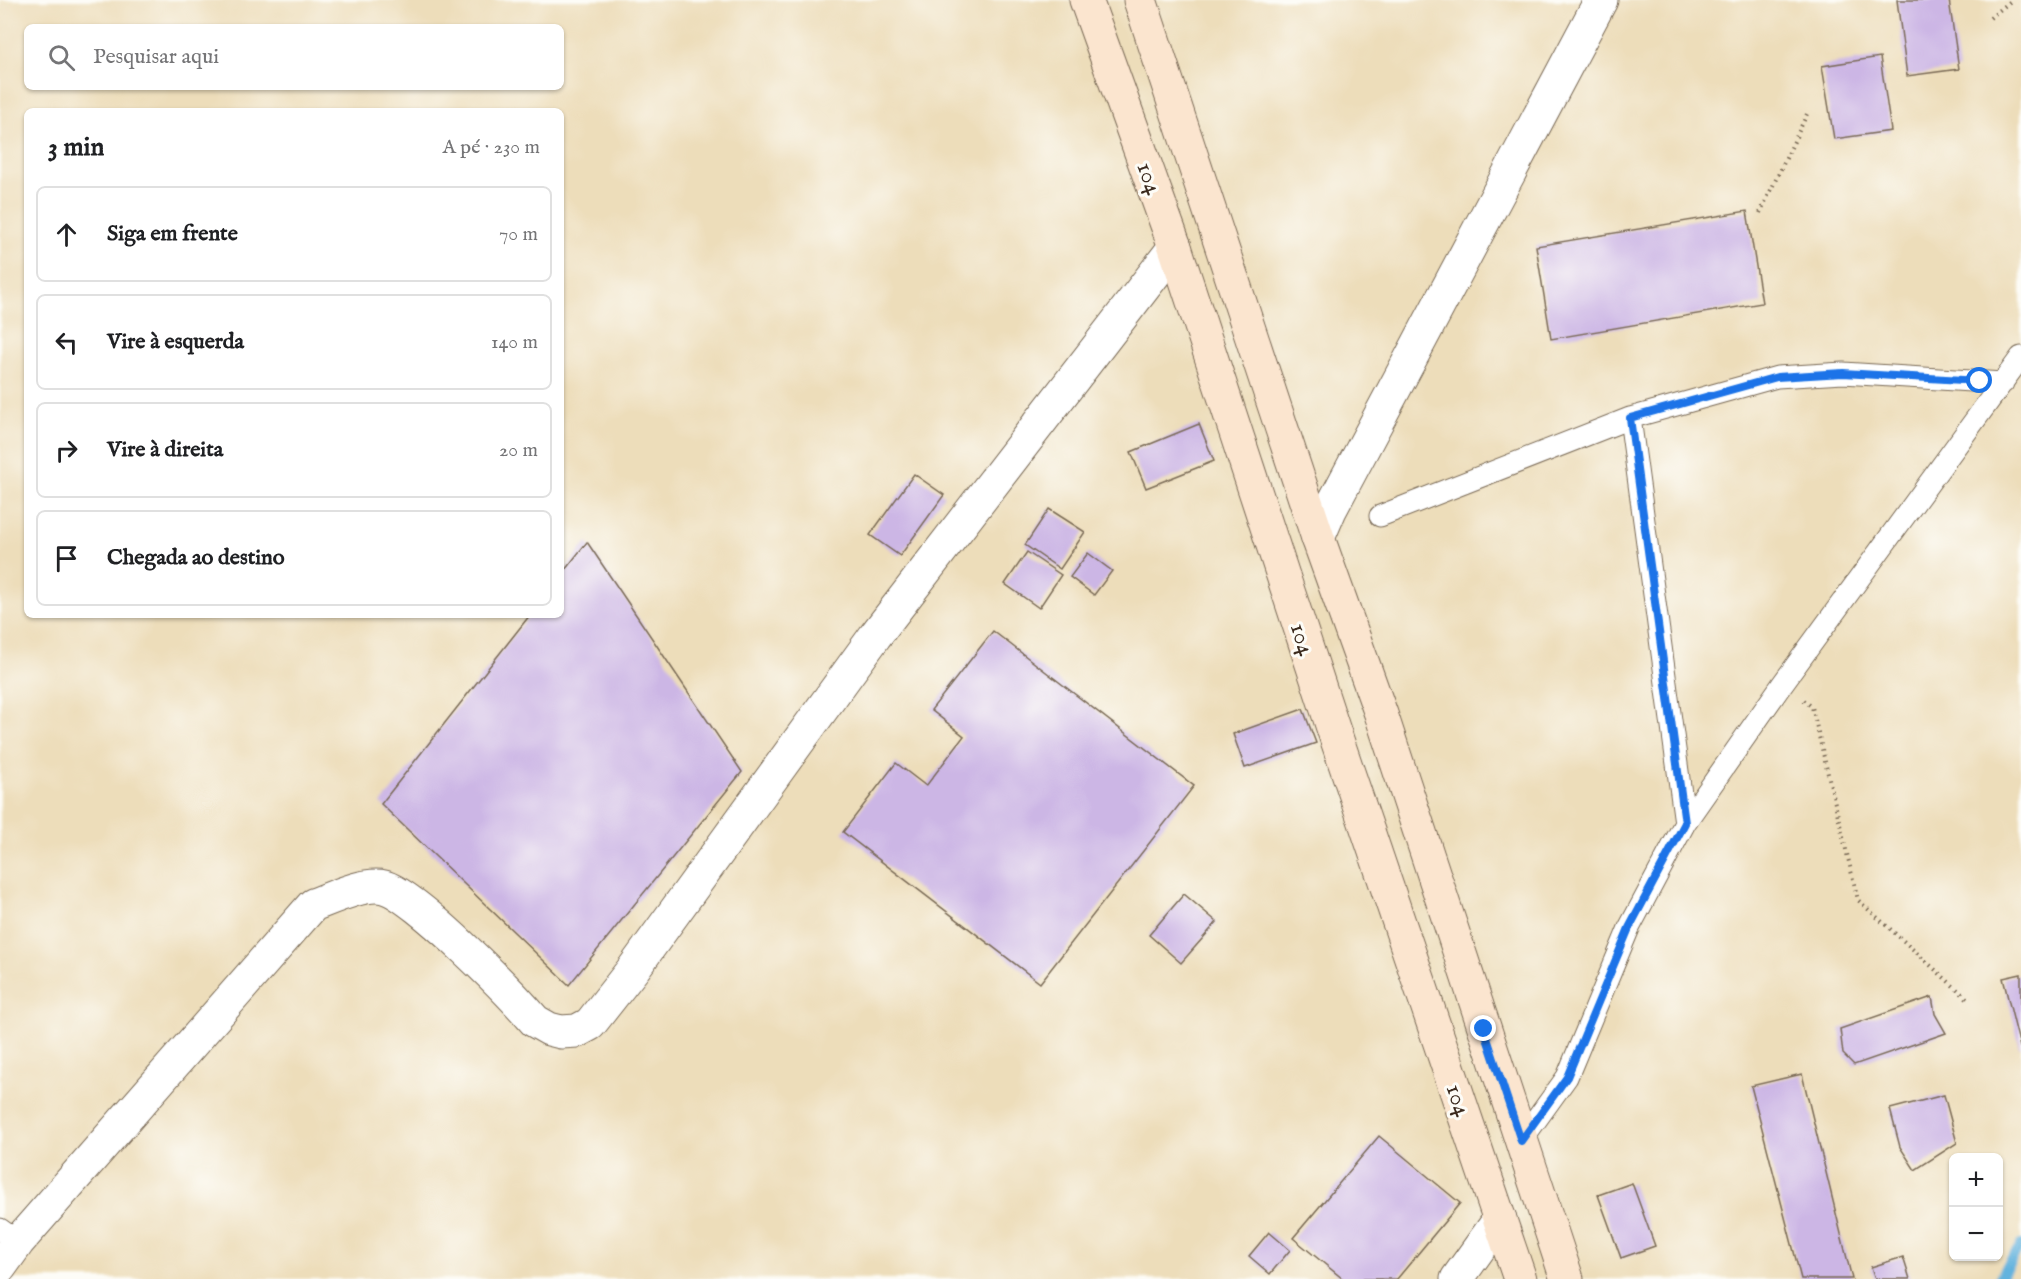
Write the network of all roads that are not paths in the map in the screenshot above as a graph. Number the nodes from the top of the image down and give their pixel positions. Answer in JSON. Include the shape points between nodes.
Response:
{"nodes":[{"id":1,"x":1086,"y":0,"type":"edge"},
{"id":2,"x":1140,"y":0,"type":"edge"},
{"id":3,"x":1601,"y":0,"type":"edge"},
{"id":4,"x":1174,"y":247,"type":"junction"},
{"id":5,"x":2021,"y":357,"type":"edge"},
{"id":6,"x":2003,"y":383,"type":"junction"},
{"id":7,"x":1630,"y":418,"type":"junction"},
{"id":8,"x":1380,"y":516,"type":"dead end"},
{"id":9,"x":1318,"y":538,"type":"junction"},
{"id":10,"x":1382,"y":714,"type":"junction"},
{"id":11,"x":1334,"y":731,"type":"junction"},
{"id":12,"x":1685,"y":823,"type":"junction"},
{"id":13,"x":1521,"y":1141,"type":"junction"},
{"id":14,"x":1500,"y":1220,"type":"junction"},
{"id":15,"x":6,"y":1246,"type":"edge"},
{"id":16,"x":1457,"y":1279,"type":"edge"},
{"id":17,"x":1520,"y":1279,"type":"edge"},
{"id":18,"x":1567,"y":1279,"type":"edge"}],
"edges":[{"from":1,"to":4,"type":"street","name":"104"},
{"from":2,"to":9,"type":"street"},
{"from":3,"to":9,"type":"street"},
{"from":4,"to":11,"type":"street","name":"104"},
{"from":4,"to":15,"type":"street","via":[[875,636],[590,1024],[578,1031],[561,1032],[535,1021],[414,903],[384,887],[354,890],[314,905]]},
{"from":5,"to":6,"type":"lane"},
{"from":6,"to":7,"type":"lane","via":[[1843,373],[1777,377]]},
{"from":6,"to":12,"type":"lane"},
{"from":7,"to":8,"type":"lane"},
{"from":7,"to":12,"type":"lane"},
{"from":9,"to":10,"type":"street"},
{"from":10,"to":11,"type":"street"},
{"from":10,"to":13,"type":"street"},
{"from":11,"to":14,"type":"street","name":"104"},
{"from":12,"to":13,"type":"lane","via":[[1629,928],[1567,1077]]},
{"from":13,"to":18,"type":"street"},
{"from":14,"to":16,"type":"street"},
{"from":14,"to":17,"type":"street","name":"104"}]}
